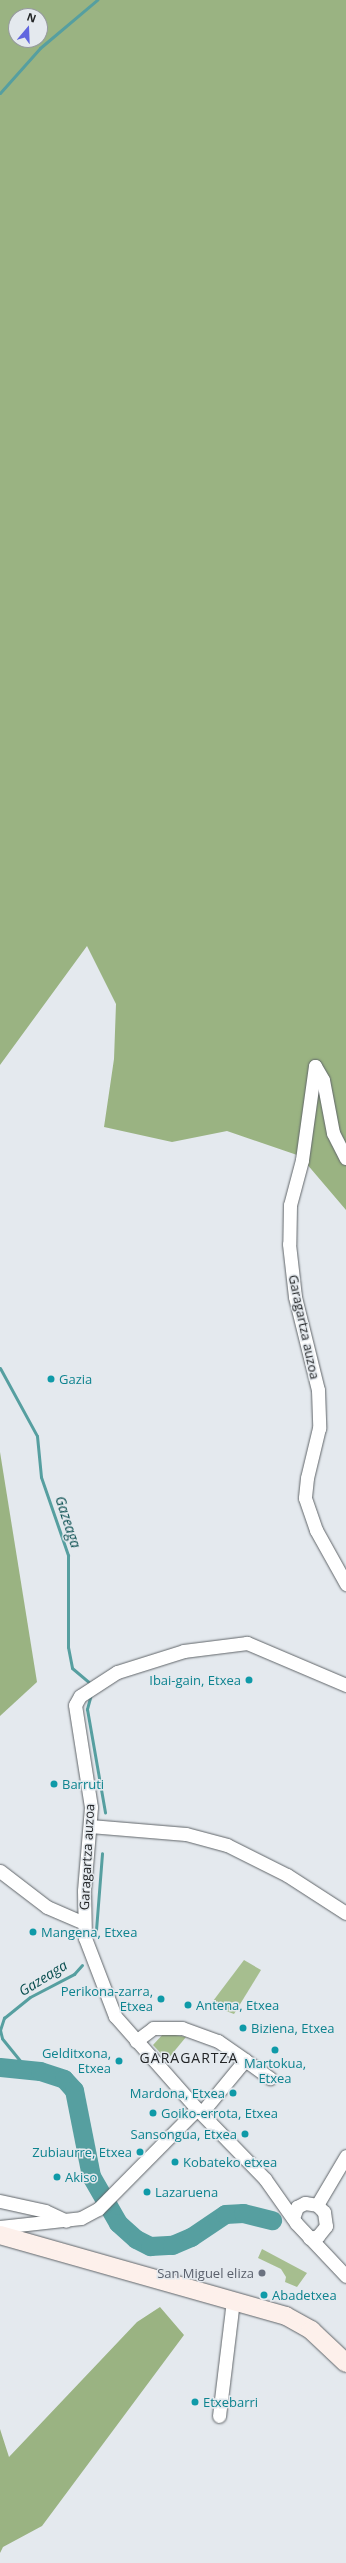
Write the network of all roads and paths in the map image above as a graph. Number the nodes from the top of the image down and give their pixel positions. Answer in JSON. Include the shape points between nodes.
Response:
{"nodes":[{"id":1,"x":346,"y":1158,"type":"edge"},
{"id":2,"x":346,"y":1584,"type":"edge"},
{"id":3,"x":346,"y":1685,"type":"edge"},
{"id":4,"x":90,"y":1826,"type":"junction"},
{"id":5,"x":0,"y":1870,"type":"edge"},
{"id":6,"x":346,"y":1913,"type":"edge"},
{"id":7,"x":84,"y":1923,"type":"junction"},
{"id":8,"x":136,"y":2041,"type":"junction"},
{"id":9,"x":245,"y":2060,"type":"junction"},
{"id":10,"x":270,"y":2078,"type":"dead end"},
{"id":11,"x":200,"y":2110,"type":"junction"},
{"id":12,"x":346,"y":2156,"type":"edge"},
{"id":13,"x":0,"y":2201,"type":"edge"},
{"id":14,"x":317,"y":2205,"type":"junction"},
{"id":15,"x":293,"y":2218,"type":"junction"},
{"id":16,"x":66,"y":2221,"type":"junction"},
{"id":17,"x":0,"y":2227,"type":"edge"},
{"id":18,"x":0,"y":2235,"type":"edge"},
{"id":19,"x":309,"y":2238,"type":"junction"},
{"id":20,"x":346,"y":2276,"type":"edge"},
{"id":21,"x":233,"y":2300,"type":"junction"},
{"id":22,"x":346,"y":2363,"type":"edge"},
{"id":23,"x":219,"y":2416,"type":"dead end"}],
"edges":[{"from":1,"to":2,"type":"street","name":"Garagartza auzoa","via":[[333,1133],[323,1080],[314,1066],[302,1160],[290,1205],[289,1244],[295,1297],[318,1390],[320,1428],[307,1478],[306,1498],[316,1530]]},
{"from":3,"to":4,"type":"street","name":"Garagartza auzoa","via":[[247,1643],[184,1651],[117,1672],[80,1696],[75,1705],[88,1783]]},
{"from":4,"to":6,"type":"street","via":[[186,1834],[227,1845],[287,1875]]},
{"from":4,"to":7,"type":"street","name":"Garagartza auzoa"},
{"from":5,"to":7,"type":"street","name":"Garagartza auzoa","via":[[47,1907]]},
{"from":7,"to":8,"type":"street","name":"Garagartza auzoa","via":[[98,1979],[114,2016]]},
{"from":8,"to":9,"type":"street","via":[[153,2028],[182,2028],[218,2041]]},
{"from":8,"to":11,"type":"street","name":"Garagartza auzoa"},
{"from":9,"to":10,"type":"street"},
{"from":9,"to":11,"type":"street"},
{"from":11,"to":15,"type":"street","name":"Garagartza auzoa","via":[[284,2204]]},
{"from":11,"to":16,"type":"street","via":[[98,2209],[81,2218]]},
{"from":12,"to":14,"type":"street"},
{"from":13,"to":16,"type":"street","via":[[45,2211]]},
{"from":14,"to":15,"type":"street","via":[[301,2204]]},
{"from":14,"to":19,"type":"street","via":[[326,2215],[327,2222],[318,2236]]},
{"from":15,"to":19,"type":"street"},
{"from":16,"to":17,"type":"street"},
{"from":18,"to":21,"type":"main road"},
{"from":19,"to":20,"type":"street"},
{"from":21,"to":22,"type":"main road","via":[[286,2316],[311,2330]]},
{"from":21,"to":23,"type":"street"}]}
